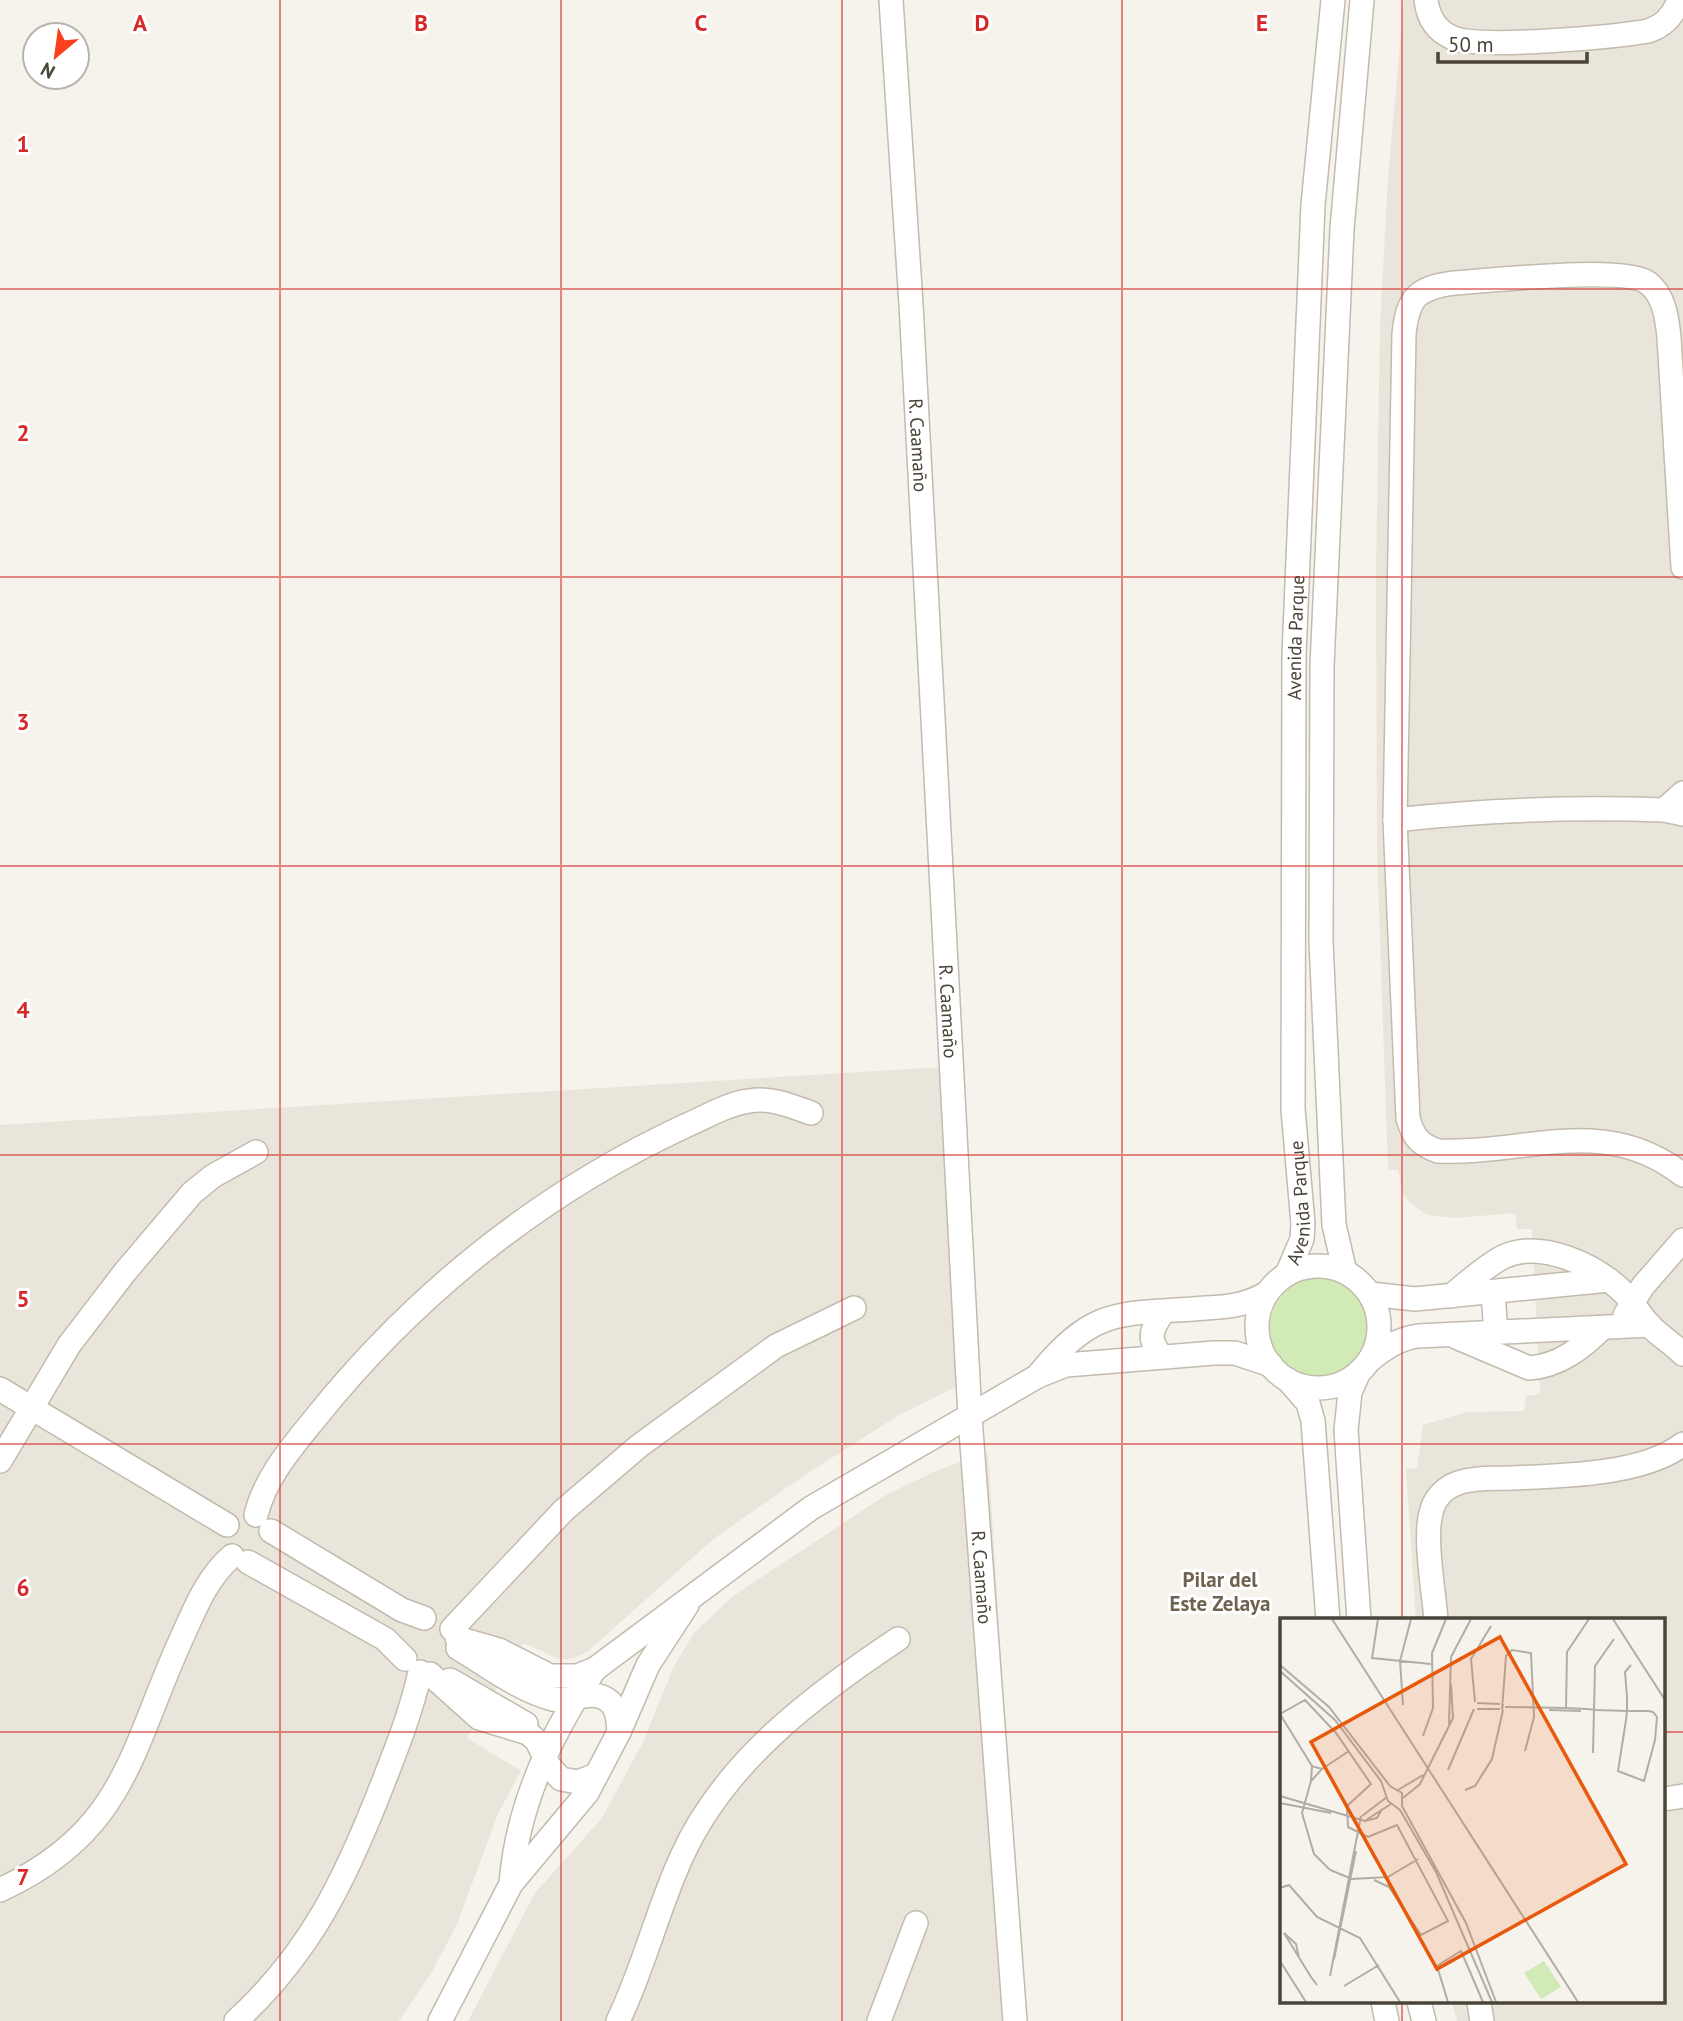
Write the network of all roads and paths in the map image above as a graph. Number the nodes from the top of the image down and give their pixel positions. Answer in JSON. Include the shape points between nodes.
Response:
{"nodes":[{"id":1,"x":891,"y":0,"type":"edge"},
{"id":2,"x":1333,"y":0,"type":"edge"},
{"id":3,"x":1362,"y":0,"type":"edge"},
{"id":4,"x":1426,"y":0,"type":"edge"},
{"id":5,"x":1679,"y":0,"type":"edge"},
{"id":6,"x":1683,"y":567,"type":"edge"},
{"id":7,"x":1683,"y":793,"type":"edge"},
{"id":8,"x":1674,"y":812,"type":"edge"},
{"id":9,"x":1395,"y":820,"type":"junction"},
{"id":10,"x":811,"y":1112,"type":"dead end"},
{"id":11,"x":256,"y":1152,"type":"dead end"},
{"id":12,"x":1683,"y":1175,"type":"edge"},
{"id":13,"x":1683,"y":1240,"type":"edge"},
{"id":14,"x":1345,"y":1272,"type":"junction"},
{"id":15,"x":1287,"y":1274,"type":"junction"},
{"id":16,"x":1609,"y":1280,"type":"junction"},
{"id":17,"x":1267,"y":1293,"type":"junction"},
{"id":18,"x":1493,"y":1293,"type":"junction"},
{"id":19,"x":1370,"y":1294,"type":"junction"},
{"id":20,"x":1451,"y":1296,"type":"junction"},
{"id":21,"x":1415,"y":1299,"type":"junction"},
{"id":22,"x":1632,"y":1301,"type":"junction"},
{"id":23,"x":854,"y":1308,"type":"dead end"},
{"id":24,"x":1163,"y":1312,"type":"junction"},
{"id":25,"x":1650,"y":1325,"type":"junction"},
{"id":26,"x":1610,"y":1327,"type":"junction"},
{"id":27,"x":1496,"y":1334,"type":"junction"},
{"id":28,"x":1452,"y":1335,"type":"junction"},
{"id":29,"x":1418,"y":1336,"type":"junction"},
{"id":30,"x":1683,"y":1354,"type":"edge"},
{"id":31,"x":1161,"y":1356,"type":"junction"},
{"id":32,"x":1365,"y":1366,"type":"junction"},
{"id":33,"x":1280,"y":1373,"type":"junction"},
{"id":34,"x":1038,"y":1376,"type":"junction"},
{"id":35,"x":0,"y":1389,"type":"edge"},
{"id":36,"x":31,"y":1408,"type":"junction"},
{"id":37,"x":970,"y":1417,"type":"junction"},
{"id":38,"x":1683,"y":1444,"type":"edge"},
{"id":39,"x":0,"y":1461,"type":"edge"},
{"id":40,"x":264,"y":1523,"type":"junction"},
{"id":41,"x":227,"y":1525,"type":"junction"},
{"id":42,"x":240,"y":1559,"type":"junction"},
{"id":43,"x":696,"y":1592,"type":"junction"},
{"id":44,"x":424,"y":1618,"type":"junction"},
{"id":45,"x":1328,"y":1618,"type":"edge"},
{"id":46,"x":1359,"y":1618,"type":"edge"},
{"id":47,"x":1436,"y":1618,"type":"edge"},
{"id":48,"x":456,"y":1638,"type":"junction"},
{"id":49,"x":898,"y":1639,"type":"dead end"},
{"id":50,"x":594,"y":1669,"type":"junction"},
{"id":51,"x":424,"y":1670,"type":"junction"},
{"id":52,"x":531,"y":1690,"type":"junction"},
{"id":53,"x":574,"y":1699,"type":"junction"},
{"id":54,"x":516,"y":1718,"type":"junction"},
{"id":55,"x":619,"y":1732,"type":"junction"},
{"id":56,"x":548,"y":1750,"type":"junction"},
{"id":57,"x":596,"y":1776,"type":"junction"},
{"id":58,"x":510,"y":1884,"type":"junction"},
{"id":59,"x":0,"y":1890,"type":"edge"},
{"id":60,"x":916,"y":1923,"type":"dead end"},
{"id":61,"x":1420,"y":2004,"type":"edge"},
{"id":62,"x":236,"y":2021,"type":"edge"},
{"id":63,"x":440,"y":2021,"type":"edge"},
{"id":64,"x":618,"y":2021,"type":"edge"},
{"id":65,"x":879,"y":2021,"type":"edge"},
{"id":66,"x":1015,"y":2021,"type":"edge"},
{"id":67,"x":1424,"y":2021,"type":"edge"}],
"edges":[{"from":1,"to":37,"type":"street","name":"R. Caamaño"},
{"from":2,"to":15,"type":"street","name":"Avenida Parque","via":[[1313,205],[1294,655],[1293,1109],[1303,1224],[1302,1239]]},
{"from":3,"to":14,"type":"street","name":"Avenida Parque","via":[[1342,229],[1322,666],[1321,942],[1334,1225]]},
{"from":4,"to":5,"type":"street","via":[[1431,19],[1445,34],[1479,43],[1648,31],[1659,28]]},
{"from":6,"to":9,"type":"street","via":[[1670,337],[1664,308],[1650,284],[1632,275],[1603,275],[1435,285],[1417,295],[1404,334]]},
{"from":7,"to":8,"type":"street"},
{"from":8,"to":9,"type":"street","via":[[1602,808]]},
{"from":9,"to":12,"type":"street","via":[[1408,1118],[1416,1139],[1438,1151],[1456,1152],[1584,1139],[1632,1148]]},
{"from":10,"to":40,"type":"street","via":[[778,1102],[732,1105],[632,1151],[542,1207],[438,1288],[365,1360],[267,1484]]},
{"from":11,"to":36,"type":"street","via":[[213,1176],[192,1194],[99,1304]]},
{"from":13,"to":22,"type":"street"},
{"from":14,"to":15,"type":"street","via":[[1326,1266]]},
{"from":14,"to":19,"type":"street"},
{"from":15,"to":17,"type":"street"},
{"from":16,"to":18,"type":"street"},
{"from":16,"to":20,"type":"street","via":[[1573,1260],[1521,1252],[1504,1257]]},
{"from":16,"to":22,"type":"street"},
{"from":17,"to":24,"type":"street","via":[[1231,1307]]},
{"from":17,"to":33,"type":"street","via":[[1257,1330],[1261,1349]]},
{"from":18,"to":20,"type":"street"},
{"from":18,"to":27,"type":"street"},
{"from":19,"to":21,"type":"street"},
{"from":19,"to":32,"type":"street","via":[[1380,1327]]},
{"from":20,"to":21,"type":"street"},
{"from":21,"to":29,"type":"street"},
{"from":22,"to":25,"type":"street"},
{"from":22,"to":26,"type":"street"},
{"from":23,"to":48,"type":"street","via":[[776,1346],[655,1433],[564,1510]]},
{"from":24,"to":31,"type":"street","via":[[1151,1330],[1151,1343]]},
{"from":24,"to":34,"type":"street","via":[[1098,1321],[1069,1341]]},
{"from":25,"to":26,"type":"street"},
{"from":25,"to":30,"type":"street"},
{"from":26,"to":27,"type":"street"},
{"from":26,"to":28,"type":"street","via":[[1557,1361],[1529,1368]]},
{"from":27,"to":28,"type":"street"},
{"from":28,"to":29,"type":"street"},
{"from":29,"to":32,"type":"street","via":[[1404,1338]]},
{"from":31,"to":33,"type":"street","via":[[1235,1353]]},
{"from":31,"to":34,"type":"street","via":[[1066,1365]]},
{"from":32,"to":33,"type":"street","via":[[1325,1388],[1306,1387]]},
{"from":32,"to":46,"type":"street","via":[[1350,1392],[1346,1430]]},
{"from":33,"to":45,"type":"street","via":[[1308,1403],[1313,1422]]},
{"from":34,"to":37,"type":"street"},
{"from":35,"to":36,"type":"street"},
{"from":36,"to":39,"type":"street"},
{"from":36,"to":41,"type":"street"},
{"from":37,"to":43,"type":"street","via":[[857,1479]]},
{"from":37,"to":66,"type":"street","name":"R. Caamaño"},
{"from":38,"to":47,"type":"street","via":[[1617,1469],[1473,1479],[1448,1488],[1430,1515]]},
{"from":40,"to":41,"type":"street","via":[[240,1515]]},
{"from":40,"to":42,"type":"street","via":[[268,1552],[262,1558]]},
{"from":40,"to":44,"type":"street","via":[[402,1610]]},
{"from":41,"to":42,"type":"street","via":[[224,1542]]},
{"from":42,"to":51,"type":"street","via":[[385,1639]]},
{"from":42,"to":59,"type":"street","via":[[218,1569],[202,1594],[131,1763],[108,1804],[49,1862]]},
{"from":43,"to":50,"type":"street"},
{"from":43,"to":55,"type":"street","via":[[648,1665]]},
{"from":44,"to":48,"type":"street","via":[[440,1619]]},
{"from":44,"to":51,"type":"street","via":[[405,1634],[402,1651]]},
{"from":48,"to":50,"type":"street","via":[[499,1650],[550,1676],[577,1676]]},
{"from":48,"to":51,"type":"street","via":[[452,1664]]},
{"from":48,"to":52,"type":"street"},
{"from":49,"to":64,"type":"street","via":[[834,1681],[721,1790],[682,1856]]},
{"from":50,"to":53,"type":"street"},
{"from":51,"to":54,"type":"street"},
{"from":51,"to":56,"type":"street","via":[[479,1718],[528,1733]]},
{"from":51,"to":62,"type":"street","via":[[340,1886],[278,1978]]},
{"from":52,"to":53,"type":"street","via":[[555,1699]]},
{"from":52,"to":54,"type":"street"},
{"from":53,"to":55,"type":"street","via":[[589,1695],[607,1699],[617,1712]]},
{"from":53,"to":56,"type":"street"},
{"from":54,"to":56,"type":"street","via":[[538,1731]]},
{"from":55,"to":57,"type":"street"},
{"from":56,"to":57,"type":"street","via":[[554,1773],[569,1782]]},
{"from":56,"to":58,"type":"street","via":[[526,1804]]},
{"from":57,"to":58,"type":"street","via":[[578,1807]]},
{"from":58,"to":63,"type":"street"},
{"from":60,"to":65,"type":"street"},
{"from":61,"to":67,"type":"street"}]}
